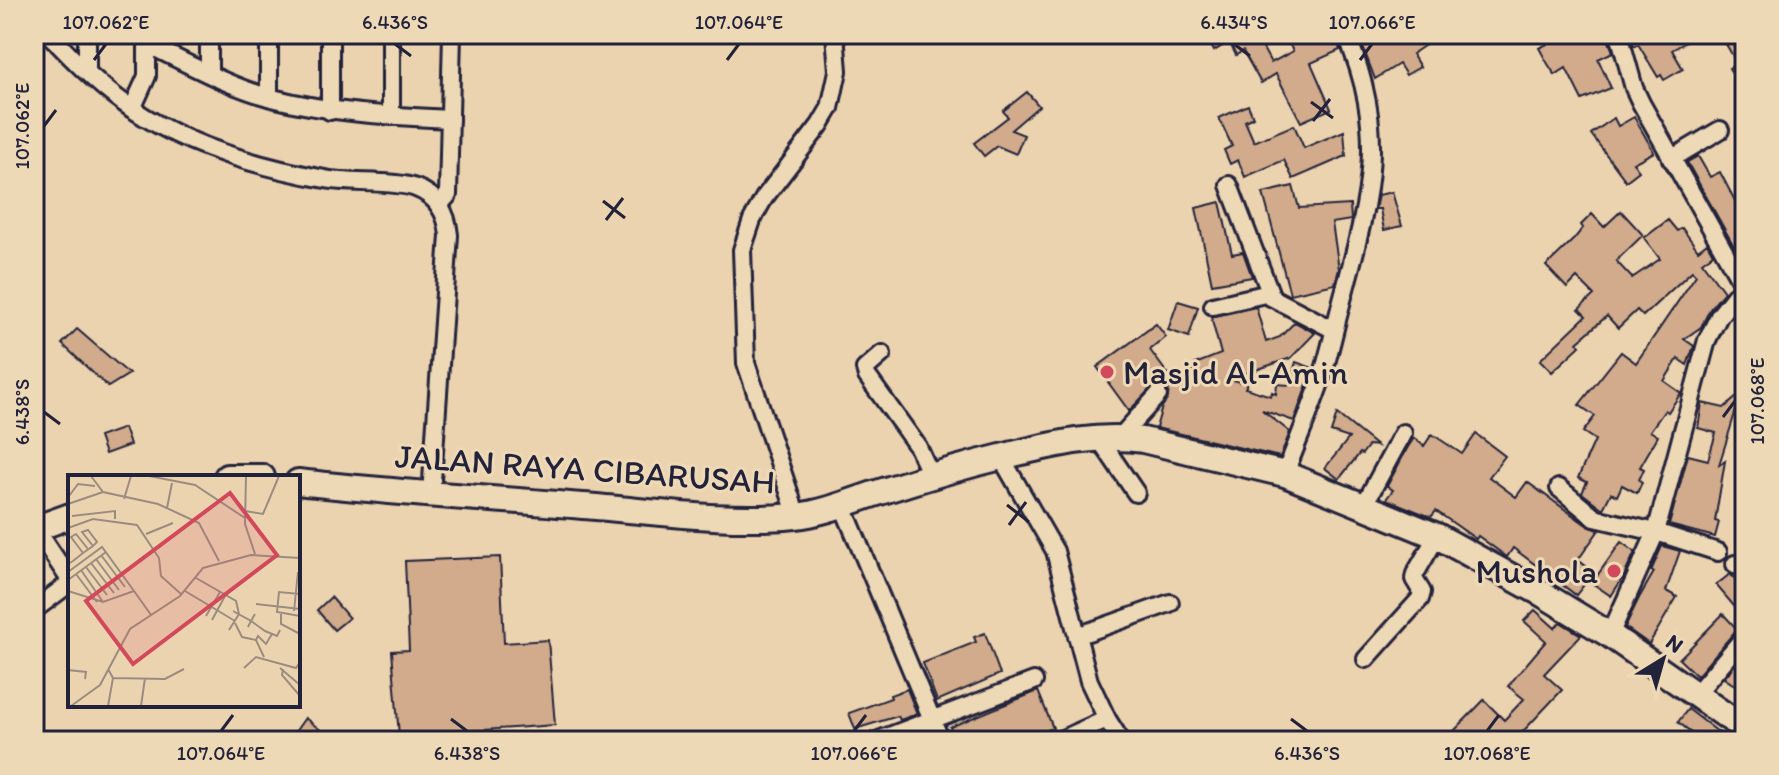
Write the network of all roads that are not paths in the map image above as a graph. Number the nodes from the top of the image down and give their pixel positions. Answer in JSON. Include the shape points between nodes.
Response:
{"nodes":[{"id":1,"x":49,"y":34,"type":"edge"},
{"id":2,"x":87,"y":34,"type":"edge"},
{"id":3,"x":209,"y":34,"type":"edge"},
{"id":4,"x":269,"y":34,"type":"edge"},
{"id":5,"x":330,"y":34,"type":"edge"},
{"id":6,"x":391,"y":34,"type":"edge"},
{"id":7,"x":452,"y":34,"type":"edge"},
{"id":8,"x":835,"y":34,"type":"edge"},
{"id":9,"x":1346,"y":34,"type":"edge"},
{"id":10,"x":1619,"y":34,"type":"edge"},
{"id":11,"x":147,"y":39,"type":"edge"},
{"id":12,"x":87,"y":71,"type":"junction"},
{"id":13,"x":209,"y":73,"type":"junction"},
{"id":14,"x":269,"y":97,"type":"junction"},
{"id":15,"x":132,"y":109,"type":"junction"},
{"id":16,"x":330,"y":111,"type":"junction"},
{"id":17,"x":391,"y":116,"type":"junction"},
{"id":18,"x":450,"y":119,"type":"junction"},
{"id":19,"x":1720,"y":130,"type":"dead end"},
{"id":20,"x":1671,"y":159,"type":"junction"},
{"id":21,"x":1229,"y":185,"type":"dead end"},
{"id":22,"x":440,"y":204,"type":"junction"},
{"id":23,"x":1744,"y":284,"type":"edge"},
{"id":24,"x":1271,"y":295,"type":"junction"},
{"id":25,"x":1213,"y":306,"type":"dead end"},
{"id":26,"x":1334,"y":330,"type":"junction"},
{"id":27,"x":882,"y":354,"type":"dead end"},
{"id":28,"x":1158,"y":395,"type":"dead end"},
{"id":29,"x":1403,"y":433,"type":"dead end"},
{"id":30,"x":1110,"y":437,"type":"junction"},
{"id":31,"x":1001,"y":457,"type":"junction"},
{"id":32,"x":1285,"y":474,"type":"junction"},
{"id":33,"x":931,"y":475,"type":"junction"},
{"id":34,"x":300,"y":482,"type":"edge"},
{"id":35,"x":1559,"y":488,"type":"dead end"},
{"id":36,"x":1136,"y":493,"type":"dead end"},
{"id":37,"x":431,"y":495,"type":"junction"},
{"id":38,"x":842,"y":504,"type":"junction"},
{"id":39,"x":1364,"y":505,"type":"junction"},
{"id":40,"x":797,"y":516,"type":"junction"},
{"id":41,"x":68,"y":517,"type":"edge"},
{"id":42,"x":35,"y":529,"type":"edge"},
{"id":43,"x":1656,"y":532,"type":"junction"},
{"id":44,"x":1437,"y":536,"type":"junction"},
{"id":45,"x":1718,"y":552,"type":"dead end"},
{"id":46,"x":68,"y":579,"type":"edge"},
{"id":47,"x":68,"y":584,"type":"edge"},
{"id":48,"x":1170,"y":603,"type":"dead end"},
{"id":49,"x":34,"y":610,"type":"edge"},
{"id":50,"x":1610,"y":635,"type":"junction"},
{"id":51,"x":1077,"y":636,"type":"junction"},
{"id":52,"x":1745,"y":636,"type":"edge"},
{"id":53,"x":1366,"y":659,"type":"dead end"},
{"id":54,"x":1034,"y":681,"type":"dead end"},
{"id":55,"x":1696,"y":694,"type":"junction"},
{"id":56,"x":1107,"y":719,"type":"junction"},
{"id":57,"x":932,"y":720,"type":"junction"},
{"id":58,"x":1745,"y":729,"type":"edge"},
{"id":59,"x":876,"y":741,"type":"edge"},
{"id":60,"x":941,"y":741,"type":"edge"},
{"id":61,"x":1058,"y":741,"type":"edge"},
{"id":62,"x":1121,"y":741,"type":"edge"}],
"edges":[{"from":1,"to":12,"type":"street"},
{"from":2,"to":12,"type":"street"},
{"from":3,"to":13,"type":"street"},
{"from":4,"to":14,"type":"street"},
{"from":5,"to":16,"type":"street"},
{"from":6,"to":17,"type":"street"},
{"from":7,"to":18,"type":"street"},
{"from":8,"to":40,"type":"street","via":[[838,71],[830,108],[764,198],[742,250],[746,363]]},
{"from":9,"to":26,"type":"street","via":[[1365,93],[1372,168]]},
{"from":10,"to":20,"type":"street","via":[[1634,88]]},
{"from":11,"to":13,"type":"street"},
{"from":11,"to":15,"type":"street","via":[[147,76]]},
{"from":12,"to":15,"type":"street"},
{"from":13,"to":14,"type":"street"},
{"from":14,"to":16,"type":"street"},
{"from":15,"to":22,"type":"street","via":[[194,141],[258,164],[327,180],[415,187]]},
{"from":16,"to":17,"type":"street"},
{"from":17,"to":18,"type":"street"},
{"from":18,"to":22,"type":"street","via":[[448,195]]},
{"from":19,"to":20,"type":"street"},
{"from":20,"to":23,"type":"street"},
{"from":21,"to":24,"type":"street"},
{"from":22,"to":37,"type":"street","via":[[449,235]]},
{"from":23,"to":43,"type":"street","via":[[1707,340]]},
{"from":24,"to":25,"type":"street"},
{"from":24,"to":26,"type":"street"},
{"from":26,"to":32,"type":"street"},
{"from":27,"to":33,"type":"street","via":[[868,364],[867,376],[918,447]]},
{"from":28,"to":30,"type":"street"},
{"from":29,"to":39,"type":"street"},
{"from":30,"to":31,"type":"main road","name":"JALAN RAYA CIBARUSAH"},
{"from":30,"to":32,"type":"main road","name":"JALAN RAYA CIBARUSAH"},
{"from":30,"to":36,"type":"street"},
{"from":31,"to":33,"type":"main road","name":"JALAN RAYA CIBARUSAH"},
{"from":31,"to":51,"type":"street","via":[[1055,551]]},
{"from":32,"to":39,"type":"main road","name":"JALAN RAYA CIBARUSAH"},
{"from":33,"to":38,"type":"main road","name":"JALAN RAYA CIBARUSAH"},
{"from":34,"to":37,"type":"main road","name":"JALAN RAYA CIBARUSAH"},
{"from":35,"to":43,"type":"street","via":[[1595,518]]},
{"from":37,"to":40,"type":"main road","name":"JALAN RAYA CIBARUSAH","via":[[743,518]]},
{"from":38,"to":40,"type":"main road","name":"JALAN RAYA CIBARUSAH"},
{"from":38,"to":57,"type":"street"},
{"from":39,"to":44,"type":"main road","name":"JALAN RAYA CIBARUSAH"},
{"from":41,"to":42,"type":"main road"},
{"from":42,"to":46,"type":"street"},
{"from":43,"to":45,"type":"street"},
{"from":43,"to":50,"type":"street"},
{"from":44,"to":50,"type":"main road","name":"JALAN RAYA CIBARUSAH"},
{"from":44,"to":53,"type":"street","via":[[1415,574],[1420,599]]},
{"from":47,"to":49,"type":"street"},
{"from":48,"to":51,"type":"street"},
{"from":50,"to":55,"type":"main road","name":"JALAN RAYA CIBARUSAH"},
{"from":51,"to":56,"type":"street","via":[[1089,681]]},
{"from":52,"to":55,"type":"street"},
{"from":54,"to":57,"type":"street"},
{"from":55,"to":58,"type":"main road","name":"JALAN RAYA CIBARUSAH"},
{"from":56,"to":61,"type":"street"},
{"from":56,"to":62,"type":"street"},
{"from":57,"to":59,"type":"street"},
{"from":57,"to":60,"type":"street"}]}
